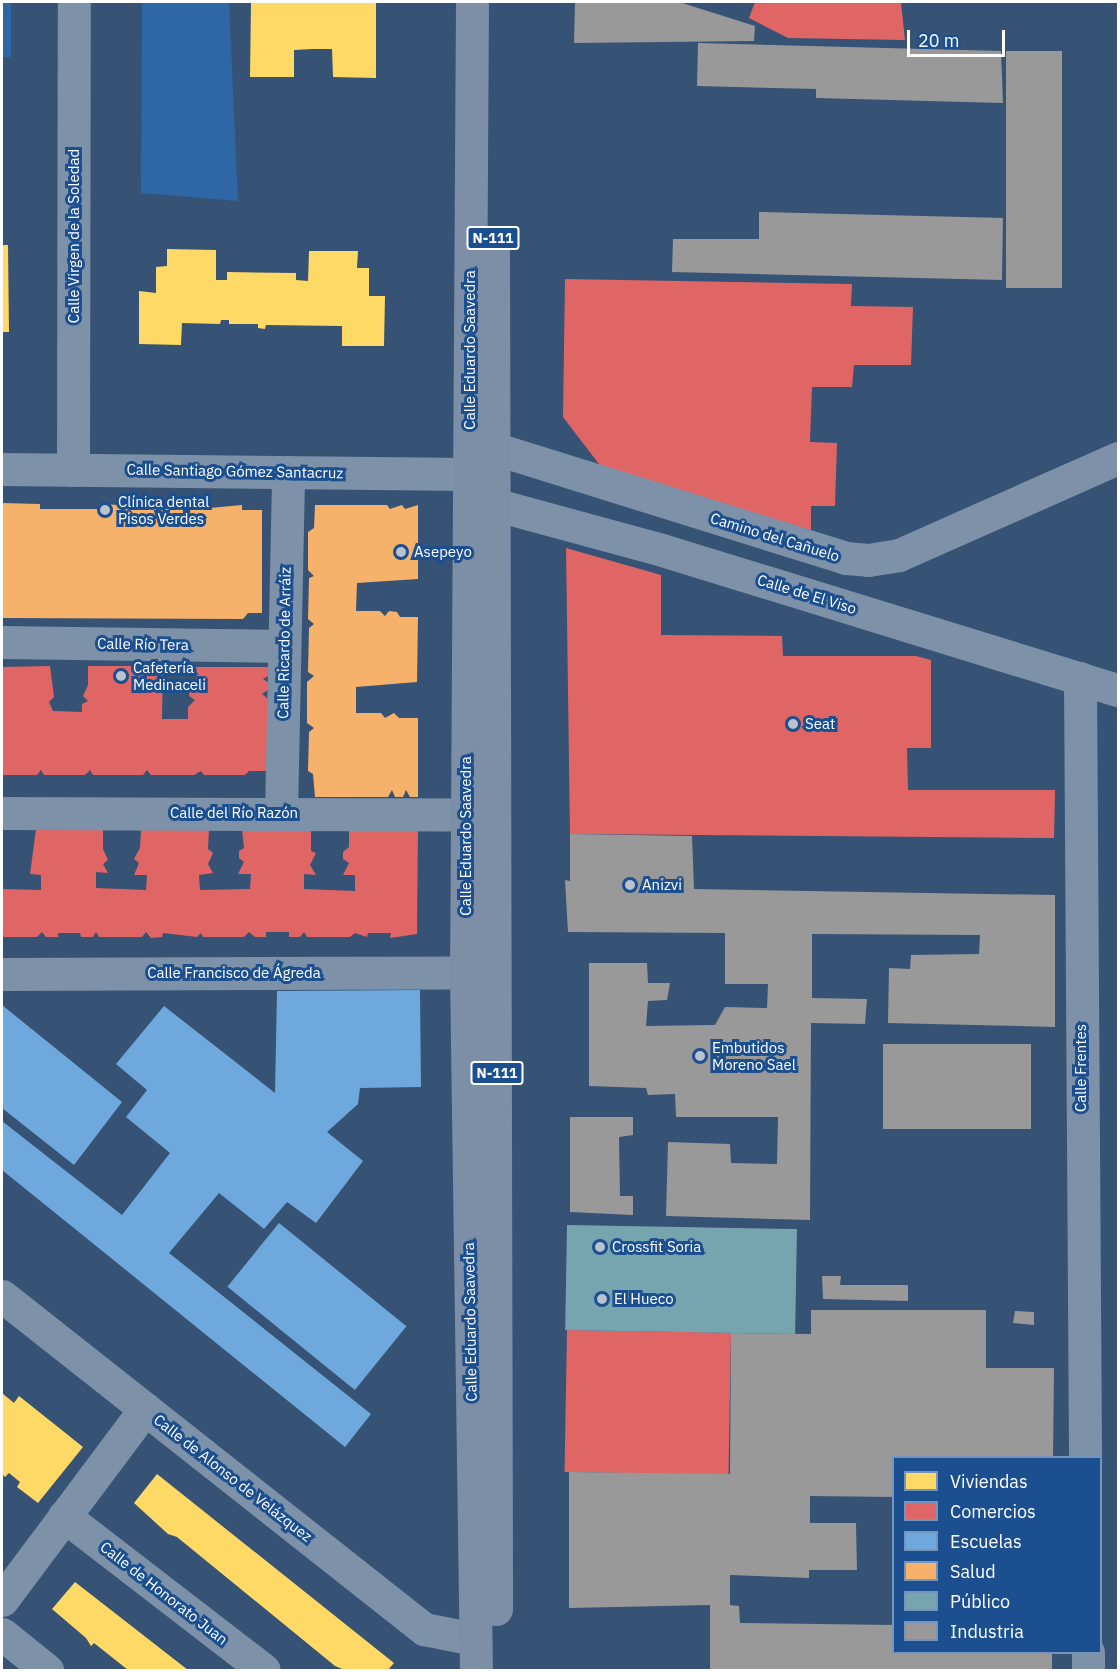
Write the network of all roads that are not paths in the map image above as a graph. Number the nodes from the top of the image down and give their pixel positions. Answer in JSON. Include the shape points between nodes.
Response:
{"nodes":[{"id":1,"x":74,"y":2,"type":"edge"},
{"id":2,"x":472,"y":2,"type":"edge"},
{"id":3,"x":493,"y":2,"type":"edge"},
{"id":4,"x":493,"y":448,"type":"junction"},
{"id":5,"x":1119,"y":458,"type":"edge"},
{"id":6,"x":2,"y":468,"type":"edge"},
{"id":7,"x":73,"y":470,"type":"junction"},
{"id":8,"x":288,"y":472,"type":"junction"},
{"id":9,"x":469,"y":474,"type":"junction"},
{"id":10,"x":493,"y":504,"type":"junction"},
{"id":11,"x":2,"y":642,"type":"edge"},
{"id":12,"x":284,"y":646,"type":"junction"},
{"id":13,"x":1080,"y":678,"type":"junction"},
{"id":14,"x":1119,"y":690,"type":"edge"},
{"id":15,"x":2,"y":813,"type":"edge"},
{"id":16,"x":281,"y":813,"type":"junction"},
{"id":17,"x":466,"y":815,"type":"junction"},
{"id":18,"x":465,"y":972,"type":"junction"},
{"id":19,"x":2,"y":974,"type":"edge"},
{"id":20,"x":2,"y":1296,"type":"edge"},
{"id":21,"x":145,"y":1409,"type":"junction"},
{"id":22,"x":1085,"y":1456,"type":"edge"},
{"id":23,"x":64,"y":1516,"type":"junction"},
{"id":24,"x":2,"y":1599,"type":"edge"},
{"id":25,"x":2,"y":1634,"type":"edge"},
{"id":26,"x":1088,"y":1654,"type":"edge"},
{"id":27,"x":475,"y":1662,"type":"edge"},
{"id":28,"x":47,"y":1671,"type":"edge"},
{"id":29,"x":264,"y":1671,"type":"edge"},
{"id":30,"x":1088,"y":1671,"type":"edge"}],
"edges":[{"from":1,"to":7,"type":"street","name":"Calle Virgen de la Soledad"},
{"from":2,"to":9,"type":"main road","name":"Calle Eduardo Saavedra"},
{"from":3,"to":4,"type":"main road","name":"Calle Eduardo Saavedra","number":"N-111"},
{"from":4,"to":5,"type":"street","name":"Camino del Cañuelo","via":[[846,558],[868,560],[899,555]]},
{"from":4,"to":10,"type":"main road","name":"Calle Eduardo Saavedra","number":"N-111"},
{"from":6,"to":7,"type":"street","name":"Calle Santiago Gómez Santacruz"},
{"from":7,"to":8,"type":"street","name":"Calle Santiago Gómez Santacruz"},
{"from":8,"to":9,"type":"street","name":"Calle Santiago Gómez Santacruz"},
{"from":8,"to":12,"type":"street","name":"Calle Ricardo de Arráiz"},
{"from":9,"to":17,"type":"main road","name":"Calle Eduardo Saavedra"},
{"from":10,"to":13,"type":"street","name":"Calle de El Viso","via":[[662,550]]},
{"from":10,"to":27,"type":"main road","name":"Calle Eduardo Saavedra","number":"N-111","via":[[497,971]]},
{"from":11,"to":12,"type":"street","name":"Calle Río Tera"},
{"from":12,"to":16,"type":"street","name":"Calle Ricardo de Arráiz"},
{"from":13,"to":14,"type":"street","name":"Calle de El Viso"},
{"from":13,"to":22,"type":"street","name":"Calle Frentes"},
{"from":15,"to":16,"type":"street","name":"Calle del Río Razón"},
{"from":16,"to":17,"type":"street","name":"Calle del Río Razón"},
{"from":17,"to":18,"type":"main road","name":"Calle Eduardo Saavedra"},
{"from":18,"to":19,"type":"street","name":"Calle Francisco de Ágreda"},
{"from":18,"to":27,"type":"main road","name":"Calle Eduardo Saavedra"},
{"from":20,"to":21,"type":"street","name":"Calle de Alonso de Velázquez"},
{"from":21,"to":23,"type":"street"},
{"from":21,"to":27,"type":"street","name":"Calle de Alonso de Velázquez","via":[[424,1629]]},
{"from":23,"to":24,"type":"street"},
{"from":23,"to":29,"type":"street","name":"Calle de Honorato Juan"},
{"from":25,"to":28,"type":"street"},
{"from":26,"to":30,"type":"street"}]}
